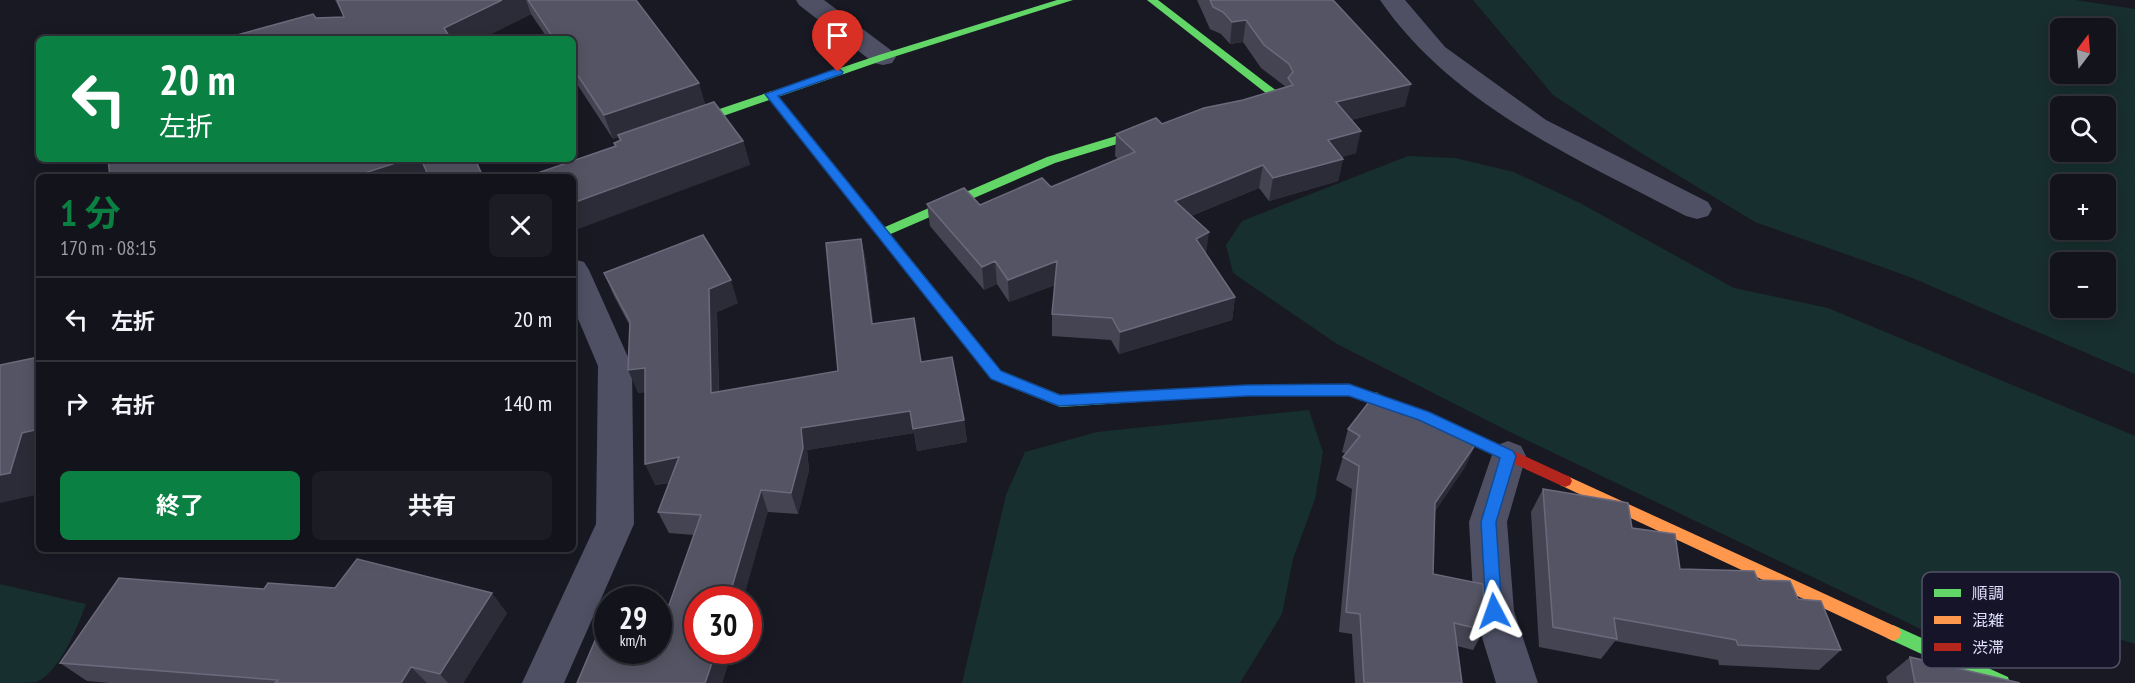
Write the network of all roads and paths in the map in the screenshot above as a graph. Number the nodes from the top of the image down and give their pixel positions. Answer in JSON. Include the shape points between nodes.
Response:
{"nodes":[{"id":1,"x":808,"y":0,"type":"edge"},
{"id":2,"x":1068,"y":0,"type":"edge"},
{"id":3,"x":1152,"y":0,"type":"edge"},
{"id":4,"x":1392,"y":0,"type":"edge"},
{"id":5,"x":883,"y":57,"type":"junction"},
{"id":6,"x":771,"y":94,"type":"junction"},
{"id":7,"x":1224,"y":114,"type":"edge"},
{"id":8,"x":1170,"y":124,"type":"edge"},
{"id":9,"x":660,"y":134,"type":"edge"},
{"id":10,"x":1697,"y":209,"type":"dead end"},
{"id":11,"x":882,"y":233,"type":"junction"},
{"id":12,"x":576,"y":277,"type":"edge"},
{"id":13,"x":1508,"y":456,"type":"junction"},
{"id":14,"x":1922,"y":646,"type":"edge"},
{"id":15,"x":1969,"y":668,"type":"edge"},
{"id":16,"x":543,"y":683,"type":"edge"},
{"id":17,"x":1517,"y":683,"type":"edge"},
{"id":18,"x":2002,"y":683,"type":"edge"}],
"edges":[{"from":1,"to":5,"type":"street"},
{"from":2,"to":5,"type":"street"},
{"from":3,"to":7,"type":"street","via":[[1274,94],[1257,107]]},
{"from":4,"to":10,"type":"street","via":[[1436,52],[1536,126]]},
{"from":5,"to":6,"type":"street"},
{"from":6,"to":9,"type":"street"},
{"from":6,"to":11,"type":"street"},
{"from":8,"to":11,"type":"street","via":[[1051,160]]},
{"from":11,"to":13,"type":"street","via":[[996,375],[1059,401],[1247,390],[1349,390],[1424,416]]},
{"from":12,"to":16,"type":"street","via":[[615,366],[615,524]]},
{"from":13,"to":14,"type":"street"},
{"from":13,"to":17,"type":"street","via":[[1488,522],[1494,611]]},
{"from":15,"to":18,"type":"street"}]}
